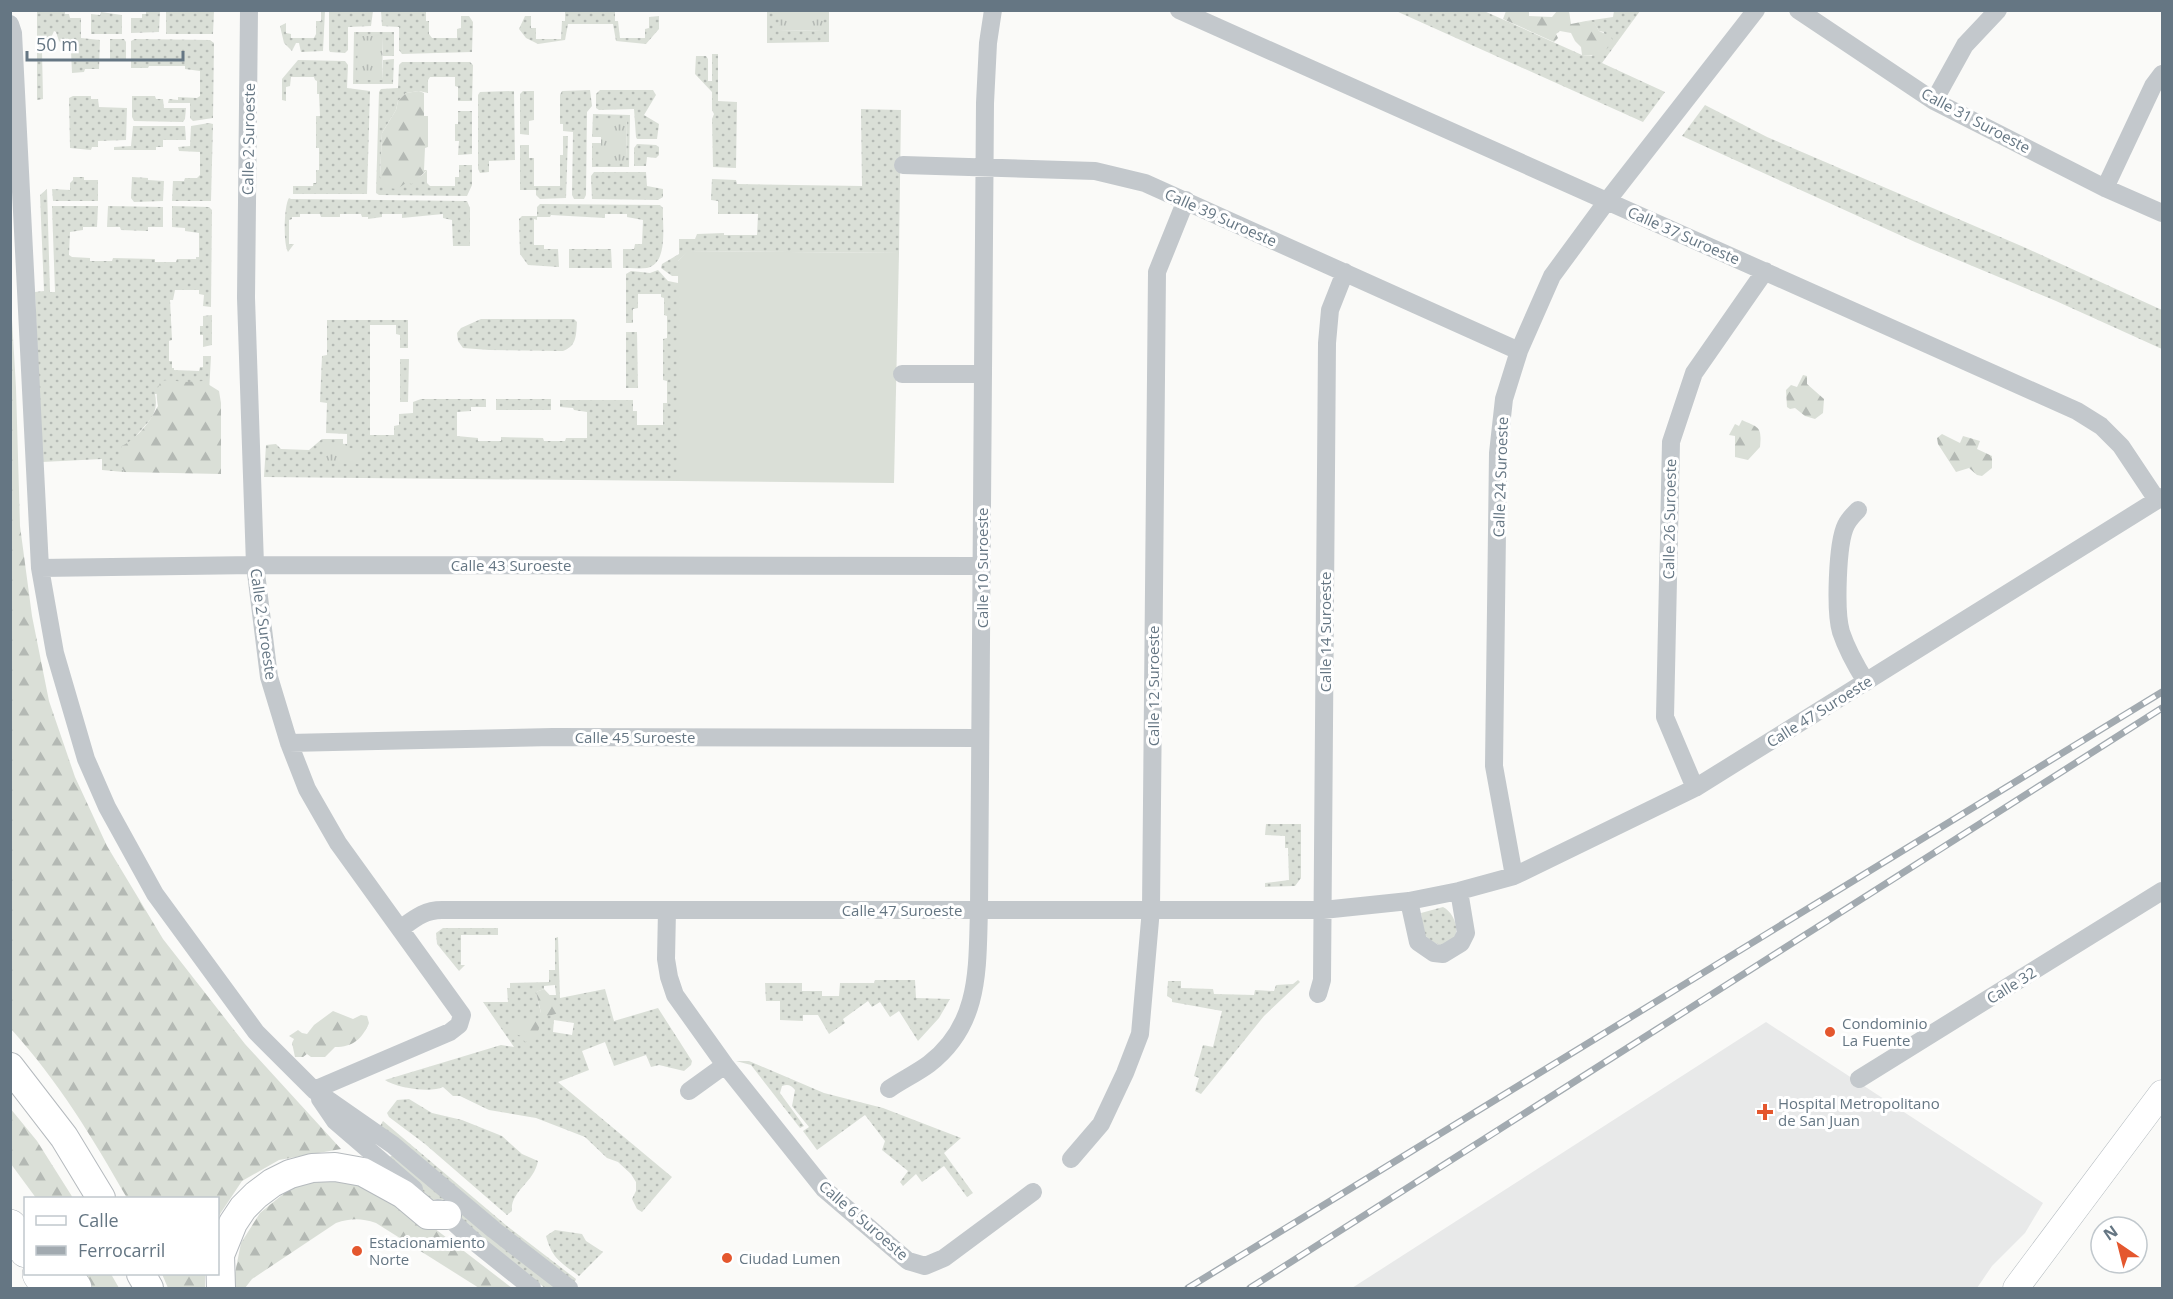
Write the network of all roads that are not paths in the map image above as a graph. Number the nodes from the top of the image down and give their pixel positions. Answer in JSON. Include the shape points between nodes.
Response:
{"nodes":[{"id":1,"x":249,"y":10,"type":"edge"},
{"id":2,"x":993,"y":10,"type":"edge"},
{"id":3,"x":1179,"y":10,"type":"edge"},
{"id":4,"x":1756,"y":10,"type":"edge"},
{"id":5,"x":1798,"y":10,"type":"edge"},
{"id":6,"x":1998,"y":10,"type":"edge"},
{"id":7,"x":10,"y":24,"type":"edge"},
{"id":8,"x":2163,"y":74,"type":"edge"},
{"id":9,"x":1935,"y":101,"type":"junction"},
{"id":10,"x":903,"y":165,"type":"dead end"},
{"id":11,"x":986,"y":166,"type":"junction"},
{"id":12,"x":2105,"y":188,"type":"junction"},
{"id":13,"x":1186,"y":200,"type":"junction"},
{"id":14,"x":1607,"y":201,"type":"junction"},
{"id":15,"x":2163,"y":213,"type":"edge"},
{"id":16,"x":1765,"y":271,"type":"junction"},
{"id":17,"x":1345,"y":272,"type":"junction"},
{"id":18,"x":1519,"y":351,"type":"junction"},
{"id":19,"x":902,"y":374,"type":"dead end"},
{"id":20,"x":983,"y":374,"type":"junction"},
{"id":21,"x":2160,"y":498,"type":"edge"},
{"id":22,"x":1858,"y":510,"type":"dead end"},
{"id":23,"x":255,"y":566,"type":"junction"},
{"id":24,"x":982,"y":566,"type":"junction"},
{"id":25,"x":40,"y":568,"type":"junction"},
{"id":26,"x":1866,"y":682,"type":"junction"},
{"id":27,"x":980,"y":738,"type":"junction"},
{"id":28,"x":289,"y":742,"type":"junction"},
{"id":29,"x":1695,"y":788,"type":"junction"},
{"id":30,"x":1514,"y":876,"type":"junction"},
{"id":31,"x":1459,"y":891,"type":"junction"},
{"id":32,"x":2163,"y":891,"type":"edge"},
{"id":33,"x":1409,"y":901,"type":"junction"},
{"id":34,"x":1151,"y":909,"type":"junction"},
{"id":35,"x":667,"y":910,"type":"junction"},
{"id":36,"x":979,"y":910,"type":"junction"},
{"id":37,"x":1323,"y":910,"type":"junction"},
{"id":38,"x":400,"y":929,"type":"junction"},
{"id":39,"x":1318,"y":994,"type":"dead end"},
{"id":40,"x":725,"y":1065,"type":"junction"},
{"id":41,"x":10,"y":1067,"type":"edge"},
{"id":42,"x":1859,"y":1078,"type":"dead end"},
{"id":43,"x":889,"y":1089,"type":"dead end"},
{"id":44,"x":314,"y":1090,"type":"junction"},
{"id":45,"x":689,"y":1091,"type":"dead end"},
{"id":46,"x":2163,"y":1093,"type":"edge"},
{"id":47,"x":1071,"y":1158,"type":"dead end"},
{"id":48,"x":1033,"y":1192,"type":"dead end"},
{"id":49,"x":100,"y":1197,"type":"edge"},
{"id":50,"x":10,"y":1201,"type":"edge"},
{"id":51,"x":24,"y":1215,"type":"edge"},
{"id":52,"x":447,"y":1215,"type":"junction"},
{"id":53,"x":10,"y":1226,"type":"edge"},
{"id":54,"x":24,"y":1248,"type":"edge"},
{"id":55,"x":40,"y":1275,"type":"edge"},
{"id":56,"x":67,"y":1275,"type":"edge"},
{"id":57,"x":48,"y":1288,"type":"edge"},
{"id":58,"x":75,"y":1288,"type":"edge"},
{"id":59,"x":221,"y":1288,"type":"edge"},
{"id":60,"x":532,"y":1288,"type":"edge"},
{"id":61,"x":568,"y":1288,"type":"edge"},
{"id":62,"x":2016,"y":1288,"type":"edge"}],
"edges":[{"from":1,"to":23,"type":"street","name":"Calle 2 Suroeste","via":[[246,298]]},
{"from":2,"to":11,"type":"street","name":"Calle 10 Suroeste","via":[[985,102]]},
{"from":3,"to":14,"type":"street","name":"Calle 37 Suroeste"},
{"from":4,"to":14,"type":"street","name":"Calle 24 Suroeste"},
{"from":5,"to":9,"type":"street","name":"Calle 31 Suroeste"},
{"from":6,"to":9,"type":"street","via":[[1965,45]]},
{"from":7,"to":25,"type":"street"},
{"from":8,"to":12,"type":"street","via":[[2153,86]]},
{"from":9,"to":12,"type":"street","name":"Calle 31 Suroeste"},
{"from":10,"to":11,"type":"street","name":"Calle 39 Suroeste"},
{"from":11,"to":13,"type":"street","name":"Calle 39 Suroeste","via":[[1095,171],[1144,183]]},
{"from":11,"to":20,"type":"street","name":"Calle 10 Suroeste"},
{"from":12,"to":15,"type":"street","name":"Calle 31 Suroeste"},
{"from":13,"to":17,"type":"street","name":"Calle 39 Suroeste"},
{"from":13,"to":34,"type":"street","name":"Calle 12 Suroeste","via":[[1157,272]]},
{"from":14,"to":16,"type":"street","name":"Calle 37 Suroeste"},
{"from":14,"to":18,"type":"street","name":"Calle 24 Suroeste","via":[[1552,276]]},
{"from":16,"to":21,"type":"street","name":"Calle 37 Suroeste","via":[[2077,411],[2101,426],[2121,446]]},
{"from":16,"to":29,"type":"street","name":"Calle 26 Suroeste","via":[[1694,373],[1671,442],[1665,717]]},
{"from":17,"to":18,"type":"street","name":"Calle 39 Suroeste"},
{"from":17,"to":37,"type":"street","name":"Calle 14 Suroeste","via":[[1330,310],[1327,343]]},
{"from":18,"to":30,"type":"street","name":"Calle 24 Suroeste","via":[[1504,399],[1498,453],[1494,766]]},
{"from":19,"to":20,"type":"street"},
{"from":20,"to":24,"type":"street","name":"Calle 10 Suroeste"},
{"from":21,"to":26,"type":"street","name":"Calle 47 Suroeste"},
{"from":22,"to":26,"type":"street","via":[[1846,525],[1840,546],[1838,591],[1840,629]]},
{"from":23,"to":24,"type":"street","name":"Calle 43 Suroeste"},
{"from":23,"to":25,"type":"street","name":"Calle 43 Suroeste"},
{"from":23,"to":28,"type":"street","name":"Calle 2 Suroeste","via":[[269,677]]},
{"from":24,"to":27,"type":"street","name":"Calle 10 Suroeste"},
{"from":25,"to":44,"type":"street","via":[[55,652],[86,759],[107,807],[155,894],[249,1023]]},
{"from":26,"to":29,"type":"street","name":"Calle 47 Suroeste"},
{"from":27,"to":28,"type":"street","name":"Calle 45 Suroeste","via":[[553,737]]},
{"from":27,"to":36,"type":"street","name":"Calle 10 Suroeste"},
{"from":28,"to":38,"type":"street","name":"Calle 2 Suroeste","via":[[307,789],[338,843]]},
{"from":29,"to":30,"type":"street","name":"Calle 47 Suroeste"},
{"from":30,"to":31,"type":"street","name":"Calle 47 Suroeste"},
{"from":31,"to":33,"type":"street","name":"Calle 47 Suroeste"},
{"from":31,"to":33,"type":"street","via":[[1466,933],[1461,943],[1443,954],[1418,942]]},
{"from":32,"to":42,"type":"street","name":"Calle 32"},
{"from":33,"to":37,"type":"street","name":"Calle 47 Suroeste"},
{"from":34,"to":36,"type":"street","name":"Calle 47 Suroeste"},
{"from":34,"to":37,"type":"street","name":"Calle 47 Suroeste"},
{"from":34,"to":47,"type":"street","name":"Calle 12 Suroeste","via":[[1140,1034],[1101,1124]]},
{"from":35,"to":36,"type":"street","name":"Calle 47 Suroeste"},
{"from":35,"to":38,"type":"street","name":"Calle 47 Suroeste","via":[[431,910]]},
{"from":35,"to":40,"type":"street","name":"Calle 6 Suroeste","via":[[666,959],[675,994]]},
{"from":36,"to":43,"type":"street","name":"Calle 10 Suroeste","via":[[977,982],[961,1027],[929,1063]]},
{"from":37,"to":39,"type":"street","name":"Calle 14 Suroeste","via":[[1322,980]]},
{"from":38,"to":44,"type":"street","name":"Calle 2 Suroeste","via":[[456,1006],[461,1022],[430,1042]]},
{"from":40,"to":45,"type":"street"},
{"from":40,"to":48,"type":"street","name":"Calle 6 Suroeste","via":[[824,1189],[908,1261],[925,1266],[944,1258]]},
{"from":41,"to":49,"type":"main road","via":[[64,1137]]},
{"from":44,"to":52,"type":"street","via":[[334,1121]]},
{"from":44,"to":61,"type":"street","via":[[393,1145]]},
{"from":46,"to":62,"type":"main road"},
{"from":50,"to":51,"type":"highway"},
{"from":52,"to":59,"type":"main road","via":[[428,1215],[402,1194],[363,1172],[335,1167],[290,1174],[256,1195],[233,1223],[220,1255]]},
{"from":52,"to":60,"type":"street"},
{"from":53,"to":54,"type":"highway"},
{"from":55,"to":57,"type":"highway"},
{"from":56,"to":58,"type":"highway"}]}
